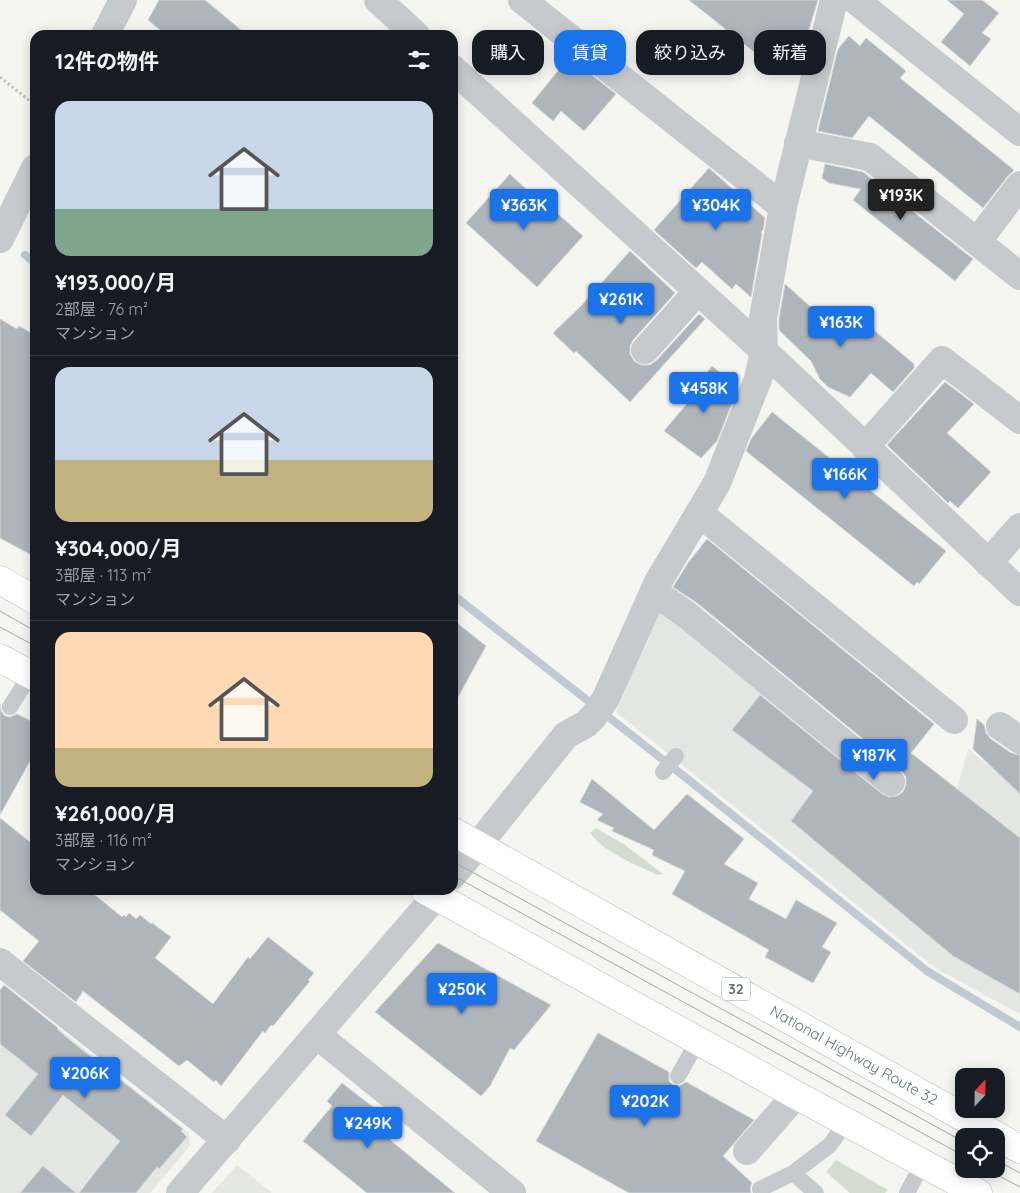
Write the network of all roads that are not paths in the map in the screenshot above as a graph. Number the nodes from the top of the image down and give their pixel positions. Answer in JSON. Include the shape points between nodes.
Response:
{"nodes":[{"id":1,"x":123,"y":0,"type":"edge"},
{"id":2,"x":378,"y":0,"type":"edge"},
{"id":3,"x":522,"y":0,"type":"edge"},
{"id":4,"x":834,"y":0,"type":"edge"},
{"id":5,"x":854,"y":0,"type":"edge"},
{"id":6,"x":108,"y":30,"type":"edge"},
{"id":7,"x":411,"y":30,"type":"edge"},
{"id":8,"x":458,"y":73,"type":"edge"},
{"id":9,"x":1020,"y":132,"type":"edge"},
{"id":10,"x":798,"y":143,"type":"junction"},
{"id":11,"x":30,"y":175,"type":"edge"},
{"id":12,"x":1020,"y":185,"type":"edge"},
{"id":13,"x":783,"y":207,"type":"junction"},
{"id":14,"x":7,"y":209,"type":"edge"},
{"id":15,"x":0,"y":239,"type":"edge"},
{"id":16,"x":977,"y":242,"type":"junction"},
{"id":17,"x":1020,"y":276,"type":"edge"},
{"id":18,"x":698,"y":291,"type":"junction"},
{"id":19,"x":646,"y":350,"type":"dead end"},
{"id":20,"x":764,"y":351,"type":"junction"},
{"id":21,"x":1020,"y":420,"type":"edge"},
{"id":22,"x":865,"y":447,"type":"junction"},
{"id":23,"x":699,"y":513,"type":"junction"},
{"id":24,"x":1020,"y":527,"type":"edge"},
{"id":25,"x":988,"y":563,"type":"junction"},
{"id":26,"x":0,"y":580,"type":"edge"},
{"id":27,"x":654,"y":592,"type":"junction"},
{"id":28,"x":1020,"y":592,"type":"edge"},
{"id":29,"x":30,"y":597,"type":"edge"},
{"id":30,"x":0,"y":658,"type":"edge"},
{"id":31,"x":30,"y":675,"type":"edge"},
{"id":32,"x":30,"y":679,"type":"edge"},
{"id":33,"x":10,"y":707,"type":"dead end"},
{"id":34,"x":954,"y":720,"type":"dead end"},
{"id":35,"x":676,"y":756,"type":"dead end"},
{"id":36,"x":663,"y":772,"type":"dead end"},
{"id":37,"x":891,"y":782,"type":"dead end"},
{"id":38,"x":458,"y":834,"type":"edge"},
{"id":39,"x":478,"y":845,"type":"junction"},
{"id":40,"x":458,"y":866,"type":"edge"},
{"id":41,"x":432,"y":895,"type":"edge"},
{"id":42,"x":450,"y":895,"type":"edge"},
{"id":43,"x":0,"y":962,"type":"edge"},
{"id":44,"x":317,"y":1035,"type":"junction"},
{"id":45,"x":698,"y":1041,"type":"junction"},
{"id":46,"x":678,"y":1076,"type":"dead end"},
{"id":47,"x":796,"y":1095,"type":"junction"},
{"id":48,"x":846,"y":1122,"type":"junction"},
{"id":49,"x":227,"y":1140,"type":"junction"},
{"id":50,"x":1020,"y":1149,"type":"edge"},
{"id":51,"x":747,"y":1151,"type":"dead end"},
{"id":52,"x":923,"y":1163,"type":"junction"},
{"id":53,"x":793,"y":1173,"type":"junction"},
{"id":54,"x":760,"y":1189,"type":"dead end"},
{"id":55,"x":180,"y":1193,"type":"edge"},
{"id":56,"x":512,"y":1193,"type":"edge"},
{"id":57,"x":816,"y":1193,"type":"edge"},
{"id":58,"x":908,"y":1193,"type":"edge"},
{"id":59,"x":978,"y":1193,"type":"edge"}],
"edges":[{"from":1,"to":6,"type":"street"},
{"from":2,"to":7,"type":"street"},
{"from":3,"to":13,"type":"street"},
{"from":4,"to":10,"type":"street"},
{"from":5,"to":9,"type":"street"},
{"from":8,"to":18,"type":"street"},
{"from":10,"to":13,"type":"street"},
{"from":10,"to":16,"type":"street","via":[[870,157]]},
{"from":11,"to":14,"type":"street"},
{"from":12,"to":16,"type":"street"},
{"from":13,"to":20,"type":"street","via":[[763,318]]},
{"from":14,"to":15,"type":"street"},
{"from":16,"to":17,"type":"street"},
{"from":18,"to":19,"type":"street"},
{"from":18,"to":20,"type":"street"},
{"from":20,"to":22,"type":"street"},
{"from":20,"to":23,"type":"street","via":[[758,379],[717,483]]},
{"from":21,"to":22,"type":"street","via":[[942,360]]},
{"from":22,"to":25,"type":"street"},
{"from":23,"to":27,"type":"street"},
{"from":23,"to":34,"type":"street"},
{"from":24,"to":25,"type":"street"},
{"from":25,"to":28,"type":"street"},
{"from":26,"to":29,"type":"highway"},
{"from":27,"to":37,"type":"street","via":[[687,614]]},
{"from":27,"to":39,"type":"street","via":[[600,707],[586,724],[566,735]]},
{"from":30,"to":31,"type":"highway"},
{"from":32,"to":33,"type":"lane"},
{"from":35,"to":36,"type":"lane"},
{"from":38,"to":39,"type":"highway","name":"National Highway Route 32","number":"32"},
{"from":39,"to":40,"type":"street"},
{"from":39,"to":50,"type":"highway","name":"National Highway Route 32","number":"32"},
{"from":41,"to":44,"type":"street"},
{"from":42,"to":45,"type":"highway"},
{"from":43,"to":49,"type":"street"},
{"from":44,"to":49,"type":"street"},
{"from":44,"to":56,"type":"street"},
{"from":45,"to":46,"type":"lane"},
{"from":45,"to":47,"type":"highway"},
{"from":47,"to":48,"type":"highway"},
{"from":47,"to":51,"type":"street"},
{"from":48,"to":52,"type":"highway"},
{"from":48,"to":53,"type":"lane","via":[[830,1145]]},
{"from":49,"to":55,"type":"street"},
{"from":52,"to":58,"type":"lane"},
{"from":52,"to":59,"type":"highway"},
{"from":53,"to":54,"type":"lane"},
{"from":53,"to":57,"type":"lane"}]}
